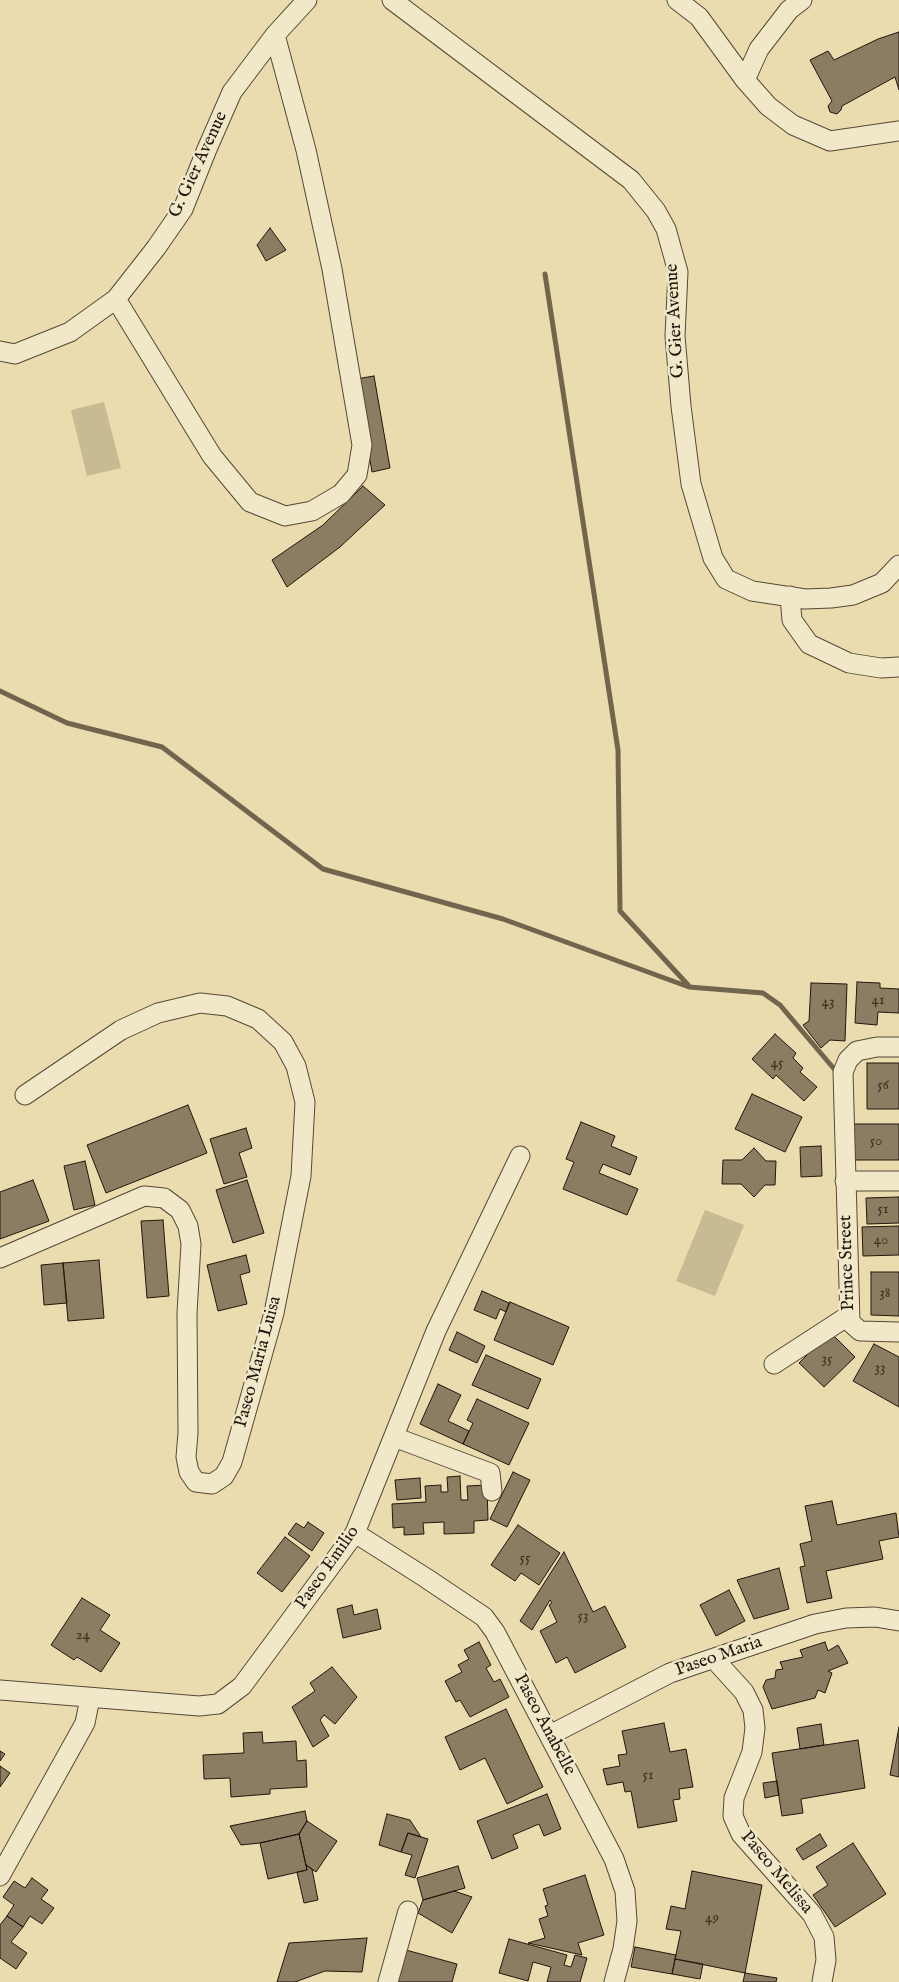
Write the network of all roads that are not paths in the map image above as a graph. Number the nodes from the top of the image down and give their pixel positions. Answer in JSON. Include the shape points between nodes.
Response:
{"nodes":[{"id":1,"x":308,"y":0,"type":"edge"},
{"id":2,"x":392,"y":0,"type":"edge"},
{"id":3,"x":677,"y":0,"type":"edge"},
{"id":4,"x":802,"y":0,"type":"edge"},
{"id":5,"x":275,"y":35,"type":"junction"},
{"id":6,"x":745,"y":80,"type":"junction"},
{"id":7,"x":899,"y":131,"type":"edge"},
{"id":8,"x":116,"y":299,"type":"junction"},
{"id":9,"x":0,"y":351,"type":"edge"},
{"id":10,"x":899,"y":565,"type":"edge"},
{"id":11,"x":790,"y":596,"type":"junction"},
{"id":12,"x":899,"y":667,"type":"edge"},
{"id":13,"x":899,"y":1047,"type":"edge"},
{"id":14,"x":25,"y":1095,"type":"dead end"},
{"id":15,"x":520,"y":1156,"type":"dead end"},
{"id":16,"x":845,"y":1181,"type":"junction"},
{"id":17,"x":899,"y":1181,"type":"edge"},
{"id":18,"x":0,"y":1258,"type":"edge"},
{"id":19,"x":848,"y":1316,"type":"junction"},
{"id":20,"x":899,"y":1332,"type":"edge"},
{"id":21,"x":774,"y":1364,"type":"dead end"},
{"id":22,"x":394,"y":1437,"type":"junction"},
{"id":23,"x":492,"y":1491,"type":"dead end"},
{"id":24,"x":355,"y":1533,"type":"junction"},
{"id":25,"x":899,"y":1621,"type":"edge"},
{"id":26,"x":714,"y":1659,"type":"junction"},
{"id":27,"x":0,"y":1690,"type":"edge"},
{"id":28,"x":90,"y":1698,"type":"junction"},
{"id":29,"x":550,"y":1735,"type":"junction"},
{"id":30,"x":0,"y":1876,"type":"edge"},
{"id":31,"x":408,"y":1910,"type":"dead end"},
{"id":32,"x":388,"y":1982,"type":"edge"},
{"id":33,"x":614,"y":1982,"type":"edge"},
{"id":34,"x":822,"y":1982,"type":"edge"}],
"edges":[{"from":1,"to":5,"type":"street","name":"G. Gier Avenue"},
{"from":2,"to":11,"type":"street","name":"G. Gier Avenue","via":[[631,180],[656,211],[666,229],[678,272],[675,336],[681,406],[691,484],[713,558],[726,579],[752,591]]},
{"from":3,"to":6,"type":"street","via":[[699,17]]},
{"from":4,"to":6,"type":"street","via":[[789,10],[759,49]]},
{"from":5,"to":8,"type":"street","name":"G. Gier Avenue","via":[[232,92],[184,209]]},
{"from":5,"to":8,"type":"street","via":[[306,150],[332,269],[362,445],[357,475],[341,494],[312,511],[285,516],[250,502],[212,456]]},
{"from":6,"to":7,"type":"street","via":[[768,106],[793,125],[830,141]]},
{"from":8,"to":9,"type":"street","name":"G. Gier Avenue","via":[[70,332],[15,354]]},
{"from":10,"to":11,"type":"street","name":"G. Gier Avenue","via":[[882,583],[853,595],[814,599]]},
{"from":11,"to":12,"type":"street","via":[[792,620],[809,644],[849,663]]},
{"from":13,"to":16,"type":"street","name":"Prince Street","via":[[857,1051],[843,1072]]},
{"from":14,"to":18,"type":"street","name":"Paseo Maria Luisa","via":[[121,1030],[158,1013],[200,1004],[227,1006],[258,1019],[283,1042],[296,1066],[305,1102],[302,1176],[274,1313],[232,1462],[224,1476],[212,1484],[196,1482],[188,1472],[187,1313],[191,1244],[188,1226],[180,1210],[164,1198],[144,1196]]},
{"from":15,"to":22,"type":"street","name":"Paseo Emilio","via":[[436,1330]]},
{"from":16,"to":17,"type":"street"},
{"from":16,"to":19,"type":"street","name":"Prince Street"},
{"from":19,"to":20,"type":"street","name":"Prince Street","via":[[860,1330]]},
{"from":19,"to":21,"type":"street"},
{"from":22,"to":23,"type":"street","via":[[490,1473]]},
{"from":22,"to":24,"type":"street","name":"Paseo Emilio"},
{"from":24,"to":28,"type":"street","name":"Paseo Emilio","via":[[242,1686],[218,1704],[199,1706]]},
{"from":24,"to":29,"type":"street","name":"Paseo Anabelle","via":[[484,1617]]},
{"from":25,"to":26,"type":"street","name":"Paseo Maria","via":[[875,1617],[846,1618],[815,1624]]},
{"from":26,"to":29,"type":"street","name":"Paseo Maria","via":[[670,1673]]},
{"from":26,"to":34,"type":"street","name":"Paseo Melissa","via":[[744,1692],[753,1710],[752,1752],[734,1798],[733,1816],[741,1834],[812,1914],[824,1937],[826,1960]]},
{"from":27,"to":28,"type":"street","name":"Paseo Emilio"},
{"from":28,"to":30,"type":"street","via":[[85,1723]]},
{"from":29,"to":33,"type":"street","name":"Paseo Anabelle","via":[[614,1859],[625,1891],[623,1949]]},
{"from":31,"to":32,"type":"street"}]}
